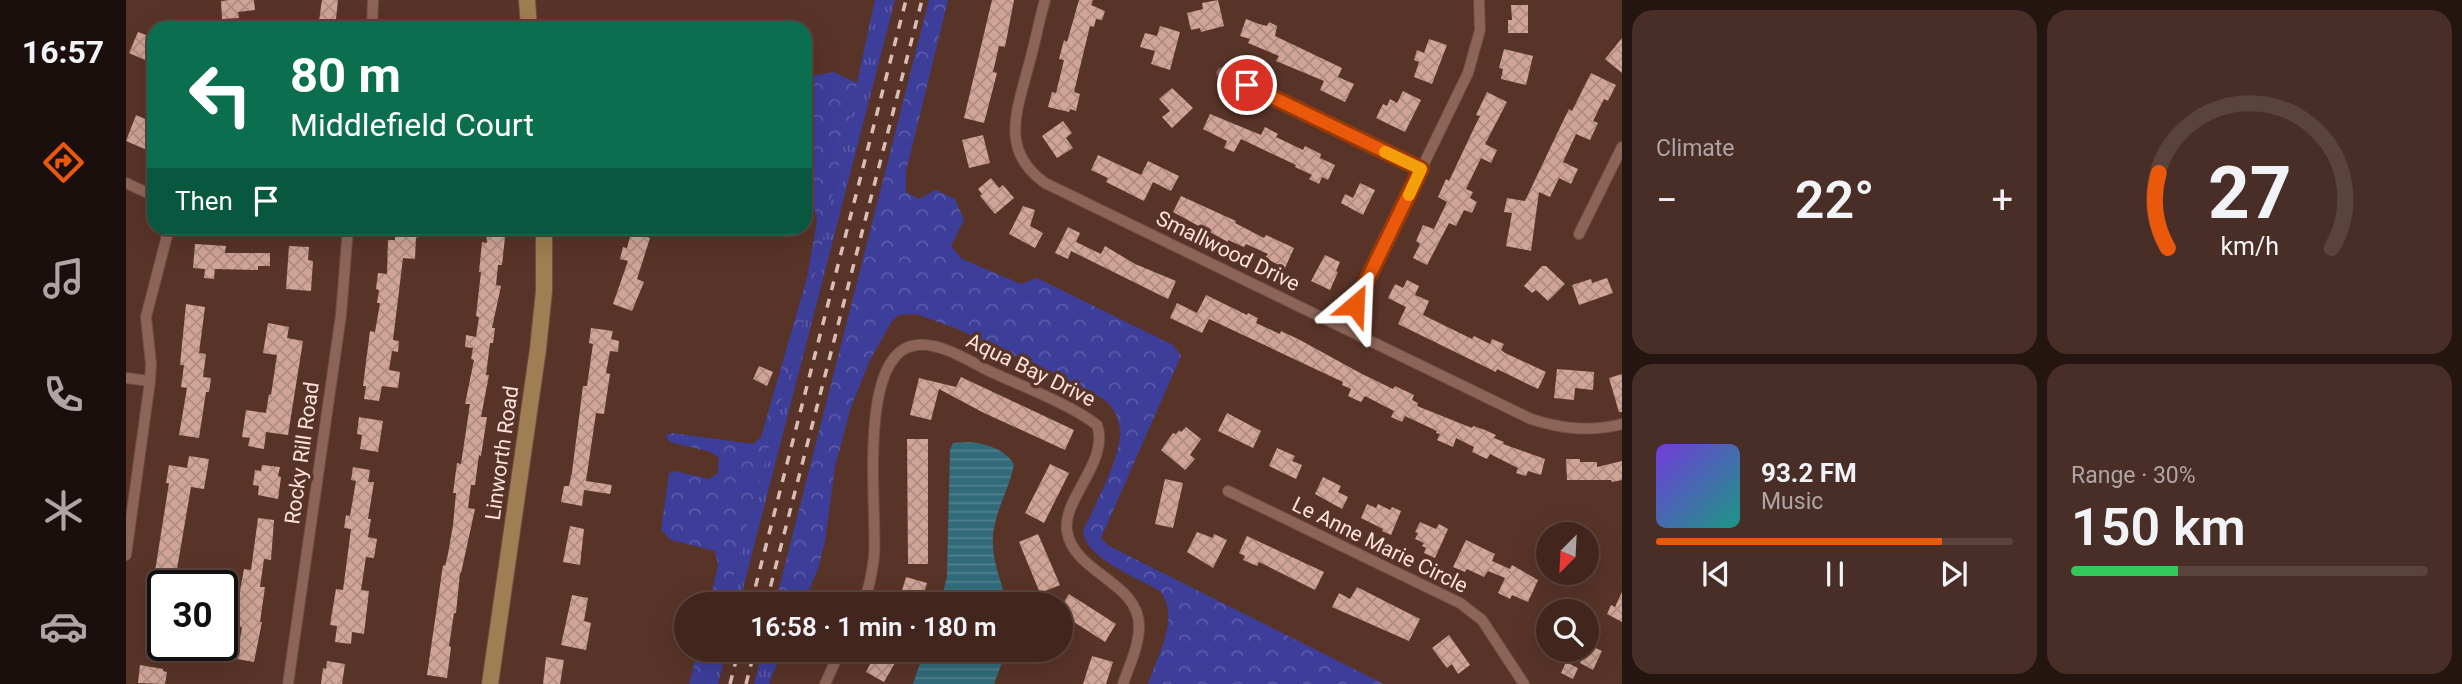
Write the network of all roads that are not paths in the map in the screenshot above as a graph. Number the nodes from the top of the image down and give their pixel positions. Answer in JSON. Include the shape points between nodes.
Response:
{"nodes":[{"id":1,"x":373,"y":0,"type":"edge"},
{"id":2,"x":527,"y":0,"type":"edge"},
{"id":3,"x":1045,"y":0,"type":"edge"},
{"id":4,"x":1479,"y":0,"type":"edge"},
{"id":5,"x":372,"y":21,"type":"edge"},
{"id":6,"x":528,"y":21,"type":"edge"},
{"id":7,"x":1222,"y":73,"type":"dead end"},
{"id":8,"x":1622,"y":147,"type":"edge"},
{"id":9,"x":1421,"y":169,"type":"junction"},
{"id":10,"x":126,"y":183,"type":"edge"},
{"id":11,"x":147,"y":193,"type":"edge"},
{"id":12,"x":1579,"y":234,"type":"dead end"},
{"id":13,"x":167,"y":235,"type":"edge"},
{"id":14,"x":347,"y":235,"type":"edge"},
{"id":15,"x":544,"y":235,"type":"edge"},
{"id":16,"x":1344,"y":328,"type":"junction"},
{"id":17,"x":126,"y":378,"type":"edge"},
{"id":18,"x":150,"y":381,"type":"junction"},
{"id":19,"x":1622,"y":424,"type":"edge"},
{"id":20,"x":1228,"y":491,"type":"dead end"},
{"id":21,"x":126,"y":555,"type":"edge"},
{"id":22,"x":868,"y":592,"type":"edge"},
{"id":23,"x":835,"y":662,"type":"edge"},
{"id":24,"x":288,"y":684,"type":"edge"},
{"id":25,"x":490,"y":684,"type":"edge"},
{"id":26,"x":825,"y":684,"type":"edge"},
{"id":27,"x":1123,"y":684,"type":"edge"},
{"id":28,"x":1524,"y":684,"type":"edge"}],
"edges":[{"from":1,"to":5,"type":"street"},
{"from":2,"to":6,"type":"main road"},
{"from":3,"to":16,"type":"street","name":"Smallwood Drive","via":[[1015,117],[1020,159],[1031,173]]},
{"from":4,"to":9,"type":"street","via":[[1480,30],[1468,73]]},
{"from":7,"to":9,"type":"street"},
{"from":8,"to":12,"type":"street"},
{"from":9,"to":16,"type":"street"},
{"from":10,"to":11,"type":"street"},
{"from":13,"to":18,"type":"street","via":[[146,317]]},
{"from":14,"to":24,"type":"street","name":"Rocky Rill Road","via":[[341,315]]},
{"from":15,"to":25,"type":"main road","name":"Linworth Road","via":[[538,349]]},
{"from":16,"to":19,"type":"street","name":"Smallwood Drive","via":[[1531,419],[1582,430]]},
{"from":17,"to":18,"type":"street"},
{"from":18,"to":21,"type":"street"},
{"from":20,"to":28,"type":"street","name":"Le Anne Marie Circle","via":[[1460,603],[1482,620]]},
{"from":22,"to":27,"type":"street","name":"Aqua Bay Drive","via":[[874,556],[873,432],[888,370],[904,348],[919,344],[950,351],[1097,425],[1097,451],[1066,529],[1071,545],[1136,612],[1137,642]]},
{"from":23,"to":26,"type":"street"}]}
